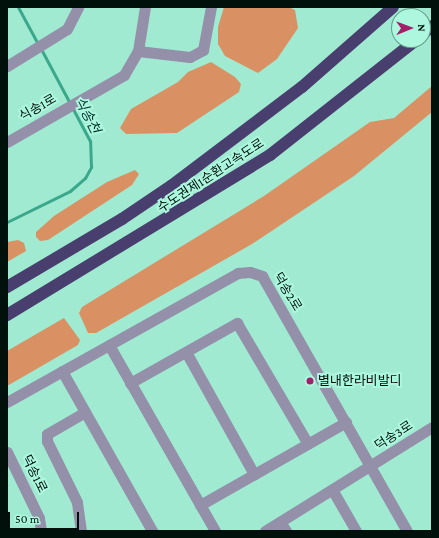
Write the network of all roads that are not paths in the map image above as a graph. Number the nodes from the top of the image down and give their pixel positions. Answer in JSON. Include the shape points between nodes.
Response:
{"nodes":[{"id":1,"x":78,"y":7,"type":"edge"},
{"id":2,"x":145,"y":7,"type":"edge"},
{"id":3,"x":211,"y":7,"type":"edge"},
{"id":4,"x":392,"y":7,"type":"edge"},
{"id":5,"x":406,"y":48,"type":"edge"},
{"id":6,"x":138,"y":51,"type":"junction"},
{"id":7,"x":7,"y":66,"type":"edge"},
{"id":8,"x":7,"y":142,"type":"edge"},
{"id":9,"x":7,"y":286,"type":"edge"},
{"id":10,"x":7,"y":315,"type":"edge"},
{"id":11,"x":109,"y":345,"type":"junction"},
{"id":12,"x":186,"y":352,"type":"junction"},
{"id":13,"x":62,"y":371,"type":"junction"},
{"id":14,"x":130,"y":383,"type":"junction"},
{"id":15,"x":7,"y":402,"type":"edge"},
{"id":16,"x":85,"y":412,"type":"junction"},
{"id":17,"x":346,"y":422,"type":"junction"},
{"id":18,"x":432,"y":428,"type":"edge"},
{"id":19,"x":308,"y":444,"type":"junction"},
{"id":20,"x":7,"y":452,"type":"edge"},
{"id":21,"x":371,"y":467,"type":"junction"},
{"id":22,"x":254,"y":474,"type":"junction"},
{"id":23,"x":333,"y":490,"type":"junction"},
{"id":24,"x":200,"y":505,"type":"junction"},
{"id":25,"x":283,"y":526,"type":"edge"},
{"id":26,"x":41,"y":531,"type":"edge"},
{"id":27,"x":81,"y":531,"type":"edge"},
{"id":28,"x":152,"y":531,"type":"edge"},
{"id":29,"x":215,"y":531,"type":"edge"},
{"id":30,"x":265,"y":531,"type":"edge"},
{"id":31,"x":356,"y":531,"type":"edge"},
{"id":32,"x":407,"y":531,"type":"edge"}],
"edges":[{"from":1,"to":7,"type":"street","via":[[67,29]]},
{"from":2,"to":6,"type":"street","name":"식송1로"},
{"from":3,"to":6,"type":"street","via":[[203,50],[190,57]]},
{"from":4,"to":9,"type":"highway","name":"수도권제1순환고속도로","via":[[302,87],[177,182],[122,219]]},
{"from":5,"to":10,"type":"highway","name":"수도권제1순환고속도로","via":[[270,155]]},
{"from":6,"to":8,"type":"street","name":"식송1로","via":[[124,75]]},
{"from":11,"to":13,"type":"street","name":"덕송2로"},
{"from":11,"to":14,"type":"street"},
{"from":11,"to":17,"type":"street","name":"덕송2로","via":[[238,273],[250,272],[262,276]]},
{"from":12,"to":14,"type":"street"},
{"from":12,"to":19,"type":"street","via":[[237,323]]},
{"from":12,"to":22,"type":"street"},
{"from":13,"to":15,"type":"street","name":"덕송2로"},
{"from":13,"to":16,"type":"street"},
{"from":14,"to":24,"type":"street"},
{"from":16,"to":27,"type":"street","via":[[47,434],[47,442],[77,502]]},
{"from":16,"to":28,"type":"street"},
{"from":17,"to":19,"type":"street"},
{"from":17,"to":21,"type":"street","name":"덕송2로"},
{"from":18,"to":21,"type":"street","name":"덕송3로"},
{"from":19,"to":22,"type":"street"},
{"from":20,"to":26,"type":"street","name":"덕송1로","via":[[39,518]]},
{"from":21,"to":23,"type":"street","name":"덕송3로"},
{"from":21,"to":32,"type":"street","name":"덕송2로"},
{"from":22,"to":24,"type":"street"},
{"from":23,"to":25,"type":"street","name":"덕송3로"},
{"from":23,"to":31,"type":"street"},
{"from":24,"to":29,"type":"street"},
{"from":25,"to":30,"type":"street","name":"덕송3로"}]}
